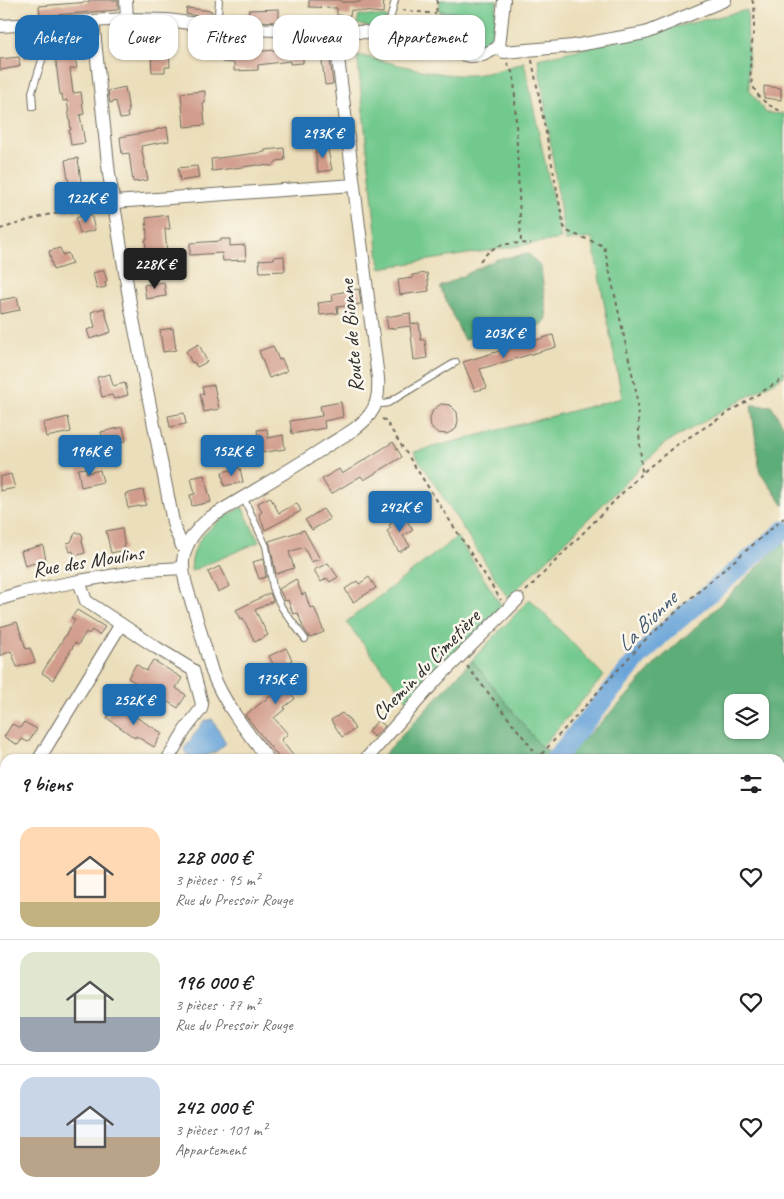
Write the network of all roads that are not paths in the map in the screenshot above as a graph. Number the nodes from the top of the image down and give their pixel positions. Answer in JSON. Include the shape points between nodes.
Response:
{"nodes":[{"id":1,"x":126,"y":0,"type":"edge"},
{"id":2,"x":219,"y":0,"type":"edge"},
{"id":3,"x":395,"y":0,"type":"edge"},
{"id":4,"x":504,"y":0,"type":"edge"},
{"id":5,"x":725,"y":0,"type":"edge"},
{"id":6,"x":127,"y":15,"type":"edge"},
{"id":7,"x":218,"y":15,"type":"edge"},
{"id":8,"x":390,"y":15,"type":"edge"},
{"id":9,"x":15,"y":25,"type":"edge"},
{"id":10,"x":0,"y":26,"type":"edge"},
{"id":11,"x":359,"y":32,"type":"edge"},
{"id":12,"x":503,"y":50,"type":"junction"},
{"id":13,"x":42,"y":60,"type":"edge"},
{"id":14,"x":97,"y":60,"type":"edge"},
{"id":15,"x":339,"y":60,"type":"edge"},
{"id":16,"x":33,"y":107,"type":"dead end"},
{"id":17,"x":354,"y":184,"type":"junction"},
{"id":18,"x":114,"y":204,"type":"junction"},
{"id":19,"x":456,"y":362,"type":"dead end"},
{"id":20,"x":376,"y":402,"type":"junction"},
{"id":21,"x":243,"y":497,"type":"junction"},
{"id":22,"x":186,"y":548,"type":"junction"},
{"id":23,"x":183,"y":568,"type":"junction"},
{"id":24,"x":79,"y":581,"type":"junction"},
{"id":25,"x":0,"y":599,"type":"edge"},
{"id":26,"x":518,"y":600,"type":"road end"},
{"id":27,"x":121,"y":624,"type":"junction"},
{"id":28,"x":305,"y":639,"type":"dead end"},
{"id":29,"x":42,"y":754,"type":"edge"},
{"id":30,"x":171,"y":754,"type":"edge"},
{"id":31,"x":264,"y":754,"type":"edge"},
{"id":32,"x":370,"y":754,"type":"edge"}],
"edges":[{"from":1,"to":6,"type":"street"},
{"from":2,"to":7,"type":"lane"},
{"from":3,"to":8,"type":"lane"},
{"from":4,"to":12,"type":"street"},
{"from":5,"to":12,"type":"street","via":[[645,33],[573,46]]},
{"from":9,"to":10,"type":"street"},
{"from":11,"to":12,"type":"street","via":[[468,56]]},
{"from":13,"to":16,"type":"lane","via":[[32,92]]},
{"from":14,"to":18,"type":"street"},
{"from":15,"to":17,"type":"street","name":"Route de Bionne"},
{"from":17,"to":18,"type":"street"},
{"from":17,"to":20,"type":"street","name":"Route de Bionne","via":[[378,378]]},
{"from":18,"to":22,"type":"street","via":[[130,309],[172,518],[182,546]]},
{"from":19,"to":20,"type":"lane","via":[[388,403]]},
{"from":20,"to":21,"type":"street","name":"Route de Bionne","via":[[362,424]]},
{"from":21,"to":22,"type":"street","name":"Route de Bionne","via":[[200,526]]},
{"from":21,"to":28,"type":"lane","via":[[266,546],[277,598]]},
{"from":22,"to":23,"type":"street","name":"Route de Bionne"},
{"from":23,"to":24,"type":"street","name":"Rue des Moulins"},
{"from":23,"to":31,"type":"street","name":"Route de Bionne","via":[[213,673],[230,706]]},
{"from":24,"to":25,"type":"street","name":"Rue des Moulins"},
{"from":24,"to":27,"type":"street","via":[[86,601]]},
{"from":26,"to":32,"type":"street","name":"Chemin du Cimetière","via":[[437,679]]},
{"from":27,"to":29,"type":"street"},
{"from":27,"to":30,"type":"street","via":[[193,670],[201,708]]}]}
